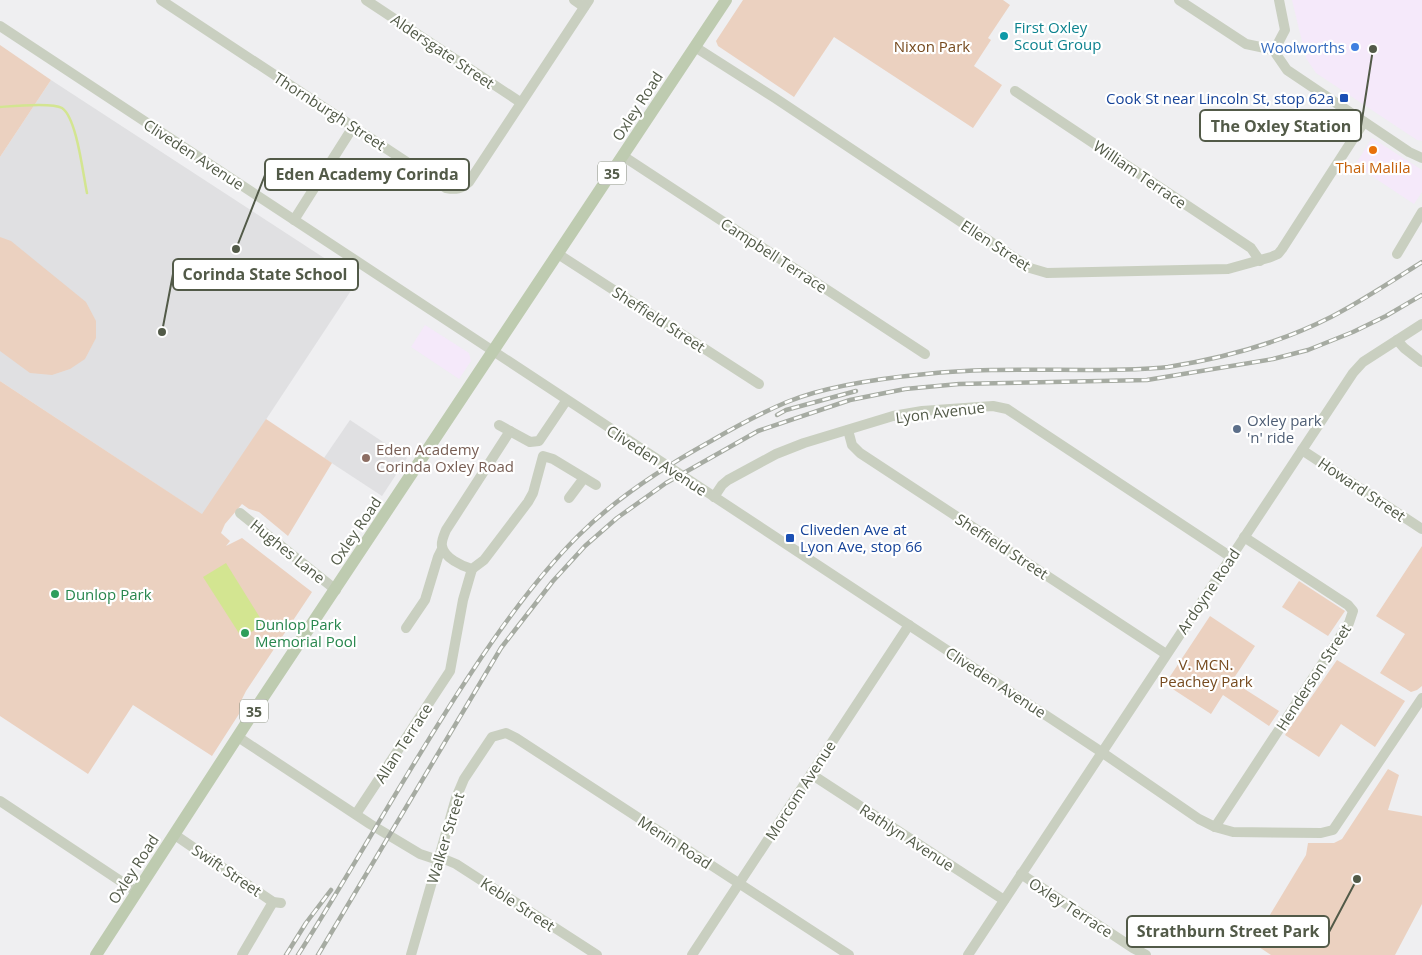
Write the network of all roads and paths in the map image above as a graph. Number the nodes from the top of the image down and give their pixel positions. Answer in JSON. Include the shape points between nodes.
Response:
{"nodes":[{"id":1,"x":161,"y":0,"type":"edge"},
{"id":2,"x":366,"y":0,"type":"edge"},
{"id":3,"x":574,"y":0,"type":"edge"},
{"id":4,"x":726,"y":0,"type":"edge"},
{"id":5,"x":1179,"y":0,"type":"edge"},
{"id":6,"x":1279,"y":0,"type":"edge"},
{"id":7,"x":587,"y":4,"type":"edge"},
{"id":8,"x":0,"y":26,"type":"edge"},
{"id":9,"x":695,"y":47,"type":"junction"},
{"id":10,"x":1274,"y":51,"type":"junction"},
{"id":11,"x":1016,"y":91,"type":"dead end"},
{"id":12,"x":520,"y":102,"type":"junction"},
{"id":13,"x":1364,"y":122,"type":"junction"},
{"id":14,"x":353,"y":127,"type":"junction"},
{"id":15,"x":623,"y":156,"type":"junction"},
{"id":16,"x":1422,"y":158,"type":"edge"},
{"id":17,"x":1422,"y":212,"type":"edge"},
{"id":18,"x":294,"y":220,"type":"junction"},
{"id":19,"x":558,"y":254,"type":"junction"},
{"id":20,"x":1397,"y":254,"type":"dead end"},
{"id":21,"x":1260,"y":261,"type":"junction"},
{"id":22,"x":1422,"y":324,"type":"edge"},
{"id":23,"x":1397,"y":340,"type":"junction"},
{"id":24,"x":493,"y":353,"type":"junction"},
{"id":25,"x":925,"y":354,"type":"dead end"},
{"id":26,"x":1422,"y":362,"type":"edge"},
{"id":27,"x":759,"y":384,"type":"dead end"},
{"id":28,"x":566,"y":401,"type":"junction"},
{"id":29,"x":499,"y":424,"type":"dead end"},
{"id":30,"x":848,"y":430,"type":"junction"},
{"id":31,"x":510,"y":431,"type":"junction"},
{"id":32,"x":540,"y":441,"type":"junction"},
{"id":33,"x":1302,"y":450,"type":"junction"},
{"id":34,"x":543,"y":456,"type":"junction"},
{"id":35,"x":584,"y":478,"type":"junction"},
{"id":36,"x":596,"y":485,"type":"dead end"},
{"id":37,"x":714,"y":496,"type":"junction"},
{"id":38,"x":570,"y":498,"type":"dead end"},
{"id":39,"x":240,"y":512,"type":"dead end"},
{"id":40,"x":1422,"y":529,"type":"edge"},
{"id":41,"x":1244,"y":537,"type":"junction"},
{"id":42,"x":442,"y":549,"type":"junction"},
{"id":43,"x":1231,"y":557,"type":"junction"},
{"id":44,"x":472,"y":569,"type":"junction"},
{"id":45,"x":336,"y":590,"type":"junction"},
{"id":46,"x":909,"y":625,"type":"junction"},
{"id":47,"x":406,"y":628,"type":"dead end"},
{"id":48,"x":1166,"y":654,"type":"junction"},
{"id":49,"x":1422,"y":698,"type":"edge"},
{"id":50,"x":500,"y":733,"type":"joint"},
{"id":51,"x":238,"y":736,"type":"junction"},
{"id":52,"x":1101,"y":752,"type":"junction"},
{"id":53,"x":811,"y":774,"type":"junction"},
{"id":54,"x":0,"y":801,"type":"edge"},
{"id":55,"x":356,"y":814,"type":"junction"},
{"id":56,"x":1215,"y":827,"type":"junction"},
{"id":57,"x":174,"y":835,"type":"junction"},
{"id":58,"x":438,"y":858,"type":"junction"},
{"id":59,"x":1021,"y":874,"type":"junction"},
{"id":60,"x":739,"y":884,"type":"junction"},
{"id":61,"x":137,"y":892,"type":"junction"},
{"id":62,"x":1004,"y":900,"type":"junction"},
{"id":63,"x":96,"y":955,"type":"edge"},
{"id":64,"x":242,"y":955,"type":"edge"},
{"id":65,"x":410,"y":955,"type":"edge"},
{"id":66,"x":597,"y":955,"type":"edge"},
{"id":67,"x":692,"y":955,"type":"edge"},
{"id":68,"x":849,"y":955,"type":"edge"},
{"id":69,"x":968,"y":955,"type":"edge"},
{"id":70,"x":1146,"y":955,"type":"edge"}],
"edges":[{"from":1,"to":14,"type":"street","name":"Thornburgh Street"},
{"from":2,"to":12,"type":"street","name":"Aldersgate Street"},
{"from":3,"to":7,"type":"street"},
{"from":4,"to":9,"type":"main road","name":"Oxley Road","number":"35"},
{"from":5,"to":10,"type":"street","via":[[1246,44]]},
{"from":6,"to":10,"type":"street","via":[[1285,30]]},
{"from":7,"to":12,"type":"street","name":"Thornburgh Street"},
{"from":8,"to":18,"type":"street","name":"Cliveden Avenue"},
{"from":9,"to":15,"type":"main road","name":"Oxley Road","number":"35"},
{"from":9,"to":21,"type":"street","name":"Ellen Street","via":[[1030,268],[1047,273],[1228,269]]},
{"from":10,"to":13,"type":"street","via":[[1287,70]]},
{"from":11,"to":21,"type":"street","name":"William Terrace","via":[[1251,248]]},
{"from":12,"to":14,"type":"street","name":"Thornburgh Street","via":[[469,182],[455,190],[446,188]]},
{"from":13,"to":16,"type":"street"},
{"from":13,"to":21,"type":"street","name":"Ellen Street","via":[[1282,249]]},
{"from":14,"to":18,"type":"street"},
{"from":15,"to":19,"type":"main road","name":"Oxley Road","number":"35"},
{"from":15,"to":25,"type":"street","name":"Campbell Terrace"},
{"from":17,"to":20,"type":"street"},
{"from":18,"to":24,"type":"street","name":"Cliveden Avenue"},
{"from":19,"to":24,"type":"main road","name":"Oxley Road","number":"35"},
{"from":19,"to":27,"type":"street","name":"Sheffield Street"},
{"from":22,"to":23,"type":"street","name":"Ardoyne Road"},
{"from":23,"to":26,"type":"street"},
{"from":23,"to":33,"type":"street","name":"Ardoyne Road","via":[[1363,362],[1353,373]]},
{"from":24,"to":28,"type":"street","name":"Cliveden Avenue"},
{"from":24,"to":45,"type":"main road","name":"Oxley Road","number":"35"},
{"from":28,"to":32,"type":"street"},
{"from":28,"to":37,"type":"street","name":"Cliveden Avenue"},
{"from":29,"to":31,"type":"street"},
{"from":30,"to":37,"type":"street","name":"Lyon Avenue","via":[[776,454],[728,480]]},
{"from":30,"to":43,"type":"street","name":"Lyon Avenue","via":[[922,411],[993,406],[1007,409]]},
{"from":30,"to":48,"type":"street","name":"Sheffield Street","via":[[852,446],[860,453]]},
{"from":31,"to":32,"type":"street","via":[[530,442]]},
{"from":31,"to":42,"type":"street","via":[[449,525]]},
{"from":32,"to":34,"type":"street"},
{"from":33,"to":40,"type":"street","name":"Howard Street"},
{"from":33,"to":41,"type":"street","name":"Ardoyne Road"},
{"from":34,"to":35,"type":"street","via":[[554,459]]},
{"from":34,"to":44,"type":"street","via":[[528,502],[484,560]]},
{"from":35,"to":36,"type":"street"},
{"from":35,"to":38,"type":"street"},
{"from":37,"to":46,"type":"street","name":"Cliveden Avenue"},
{"from":39,"to":45,"type":"street","name":"Hughes Lane"},
{"from":41,"to":43,"type":"street","name":"Ardoyne Road"},
{"from":41,"to":56,"type":"street","name":"Henderson Street","via":[[1353,611]]},
{"from":42,"to":44,"type":"street"},
{"from":42,"to":47,"type":"street","via":[[425,600]]},
{"from":43,"to":48,"type":"street","name":"Ardoyne Road"},
{"from":44,"to":55,"type":"street","name":"Allan Terrace","via":[[450,671]]},
{"from":45,"to":51,"type":"main road","name":"Oxley Road","number":"35"},
{"from":46,"to":52,"type":"street","name":"Cliveden Avenue"},
{"from":46,"to":53,"type":"street","name":"Morcom Avenue"},
{"from":48,"to":52,"type":"street","name":"Ardoyne Road"},
{"from":49,"to":56,"type":"street","name":"Cliveden Avenue","via":[[1333,830],[1321,833],[1233,832]]},
{"from":50,"to":58,"type":"street","name":"Walker Street","via":[[492,737],[464,779]]},
{"from":50,"to":60,"type":"street","name":"Menin Road","via":[[516,738]]},
{"from":51,"to":55,"type":"street"},
{"from":51,"to":57,"type":"main road","name":"Oxley Road","number":"35"},
{"from":52,"to":56,"type":"street","name":"Cliveden Avenue"},
{"from":52,"to":59,"type":"street","name":"Ardoyne Road"},
{"from":53,"to":60,"type":"street","name":"Morcom Avenue"},
{"from":53,"to":62,"type":"street","name":"Rathlyn Avenue"},
{"from":54,"to":61,"type":"street"},
{"from":55,"to":58,"type":"street","via":[[420,854]]},
{"from":57,"to":61,"type":"main road","name":"Oxley Road","number":"35"},
{"from":57,"to":64,"type":"street","name":"Swift Street","via":[[277,902]]},
{"from":58,"to":65,"type":"street","name":"Walker Street"},
{"from":58,"to":66,"type":"street","name":"Keble Street","via":[[456,864]]},
{"from":59,"to":62,"type":"street","name":"Ardoyne Road"},
{"from":59,"to":70,"type":"street","name":"Oxley Terrace"},
{"from":60,"to":67,"type":"street","name":"Morcom Avenue"},
{"from":60,"to":68,"type":"street","name":"Menin Road"},
{"from":61,"to":63,"type":"main road","name":"Oxley Road","number":"35"},
{"from":62,"to":69,"type":"street","name":"Ardoyne Road"}]}
